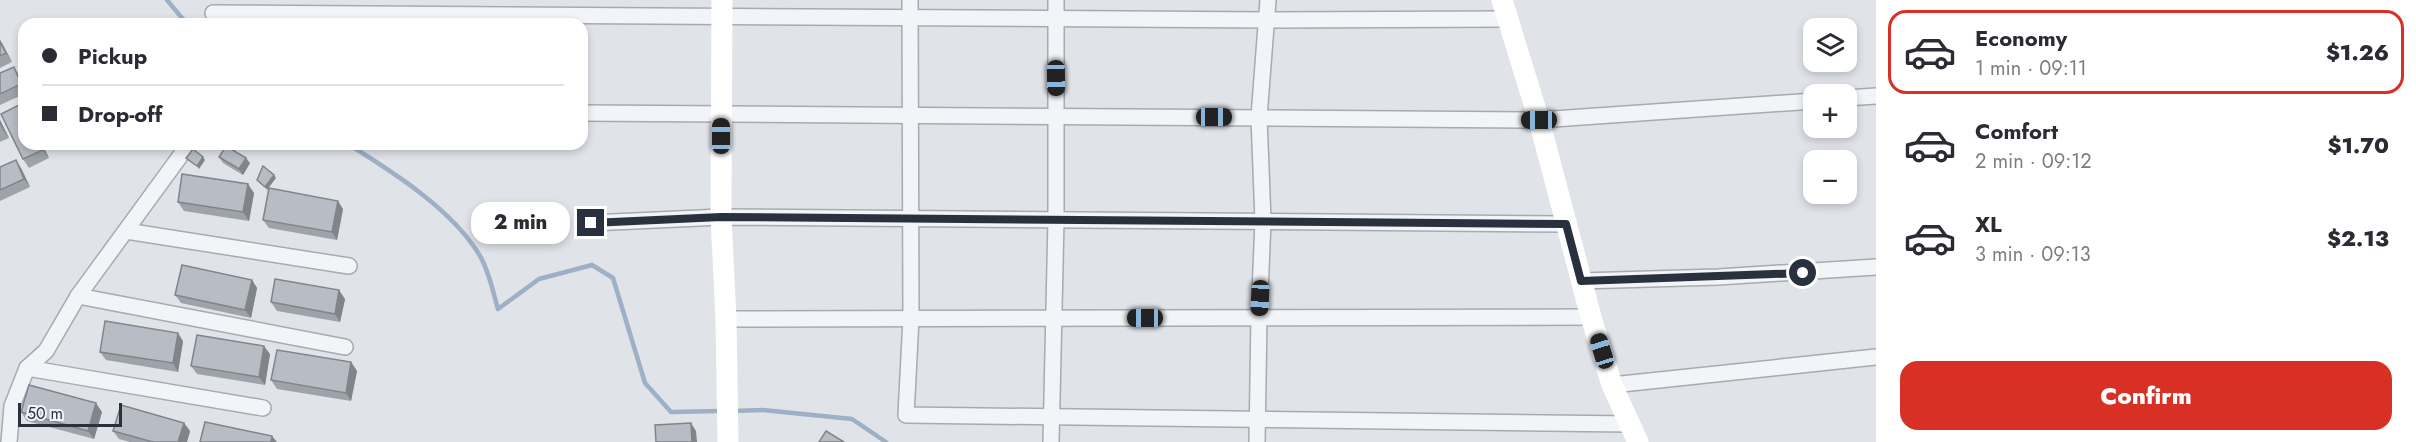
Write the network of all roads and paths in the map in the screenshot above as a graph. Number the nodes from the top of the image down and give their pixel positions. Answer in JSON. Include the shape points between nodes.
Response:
{"nodes":[{"id":1,"x":910,"y":0,"type":"edge"},
{"id":2,"x":1056,"y":0,"type":"edge"},
{"id":3,"x":1268,"y":0,"type":"edge"},
{"id":4,"x":722,"y":9,"type":"edge"},
{"id":5,"x":1505,"y":10,"type":"edge"},
{"id":6,"x":213,"y":13,"type":"dead end"},
{"id":7,"x":910,"y":18,"type":"junction"},
{"id":8,"x":1056,"y":18,"type":"junction"},
{"id":9,"x":1268,"y":20,"type":"junction"},
{"id":10,"x":1876,"y":96,"type":"edge"},
{"id":11,"x":1857,"y":97,"type":"edge"},
{"id":12,"x":1803,"y":102,"type":"edge"},
{"id":13,"x":588,"y":112,"type":"edge"},
{"id":14,"x":721,"y":115,"type":"junction"},
{"id":15,"x":910,"y":116,"type":"junction"},
{"id":16,"x":1057,"y":117,"type":"junction"},
{"id":17,"x":1259,"y":117,"type":"junction"},
{"id":18,"x":1539,"y":120,"type":"junction"},
{"id":19,"x":185,"y":150,"type":"edge"},
{"id":20,"x":721,"y":217,"type":"junction"},
{"id":21,"x":912,"y":219,"type":"junction"},
{"id":22,"x":1056,"y":220,"type":"junction"},
{"id":23,"x":1263,"y":222,"type":"junction"},
{"id":24,"x":591,"y":223,"type":"dead end"},
{"id":25,"x":1566,"y":224,"type":"junction"},
{"id":26,"x":126,"y":231,"type":"junction"},
{"id":27,"x":349,"y":266,"type":"dead end"},
{"id":28,"x":1876,"y":267,"type":"edge"},
{"id":29,"x":1581,"y":281,"type":"junction"},
{"id":30,"x":78,"y":296,"type":"junction"},
{"id":31,"x":1591,"y":316,"type":"junction"},
{"id":32,"x":1259,"y":317,"type":"junction"},
{"id":33,"x":911,"y":318,"type":"junction"},
{"id":34,"x":1054,"y":318,"type":"junction"},
{"id":35,"x":726,"y":319,"type":"junction"},
{"id":36,"x":345,"y":347,"type":"dead end"},
{"id":37,"x":1876,"y":357,"type":"edge"},
{"id":38,"x":27,"y":368,"type":"junction"},
{"id":39,"x":1612,"y":385,"type":"junction"},
{"id":40,"x":263,"y":408,"type":"dead end"},
{"id":41,"x":1051,"y":416,"type":"junction"},
{"id":42,"x":1258,"y":419,"type":"junction"},
{"id":43,"x":1634,"y":433,"type":"edge"},
{"id":44,"x":728,"y":437,"type":"edge"},
{"id":45,"x":9,"y":442,"type":"edge"},
{"id":46,"x":1051,"y":442,"type":"edge"},
{"id":47,"x":1257,"y":442,"type":"edge"}],
"edges":[{"from":1,"to":7,"type":"street"},
{"from":2,"to":8,"type":"street"},
{"from":3,"to":9,"type":"street"},
{"from":4,"to":6,"type":"street"},
{"from":4,"to":7,"type":"street"},
{"from":4,"to":14,"type":"street"},
{"from":5,"to":9,"type":"street"},
{"from":5,"to":18,"type":"street"},
{"from":7,"to":8,"type":"street"},
{"from":7,"to":15,"type":"street"},
{"from":8,"to":9,"type":"street"},
{"from":8,"to":16,"type":"street"},
{"from":9,"to":17,"type":"street"},
{"from":10,"to":11,"type":"street"},
{"from":12,"to":18,"type":"street"},
{"from":13,"to":14,"type":"street"},
{"from":14,"to":15,"type":"street"},
{"from":14,"to":20,"type":"street"},
{"from":15,"to":16,"type":"street"},
{"from":15,"to":21,"type":"street"},
{"from":16,"to":17,"type":"street"},
{"from":16,"to":22,"type":"street"},
{"from":17,"to":18,"type":"street"},
{"from":17,"to":23,"type":"street"},
{"from":18,"to":25,"type":"street"},
{"from":19,"to":26,"type":"street"},
{"from":20,"to":21,"type":"street"},
{"from":20,"to":24,"type":"street"},
{"from":20,"to":35,"type":"street"},
{"from":21,"to":22,"type":"street"},
{"from":21,"to":33,"type":"street"},
{"from":22,"to":23,"type":"street"},
{"from":22,"to":34,"type":"street"},
{"from":23,"to":25,"type":"street"},
{"from":23,"to":32,"type":"street"},
{"from":25,"to":29,"type":"street"},
{"from":26,"to":27,"type":"street"},
{"from":26,"to":30,"type":"street"},
{"from":28,"to":29,"type":"street"},
{"from":29,"to":31,"type":"street"},
{"from":30,"to":36,"type":"street"},
{"from":30,"to":38,"type":"street","via":[[46,351]]},
{"from":31,"to":32,"type":"street"},
{"from":31,"to":39,"type":"street"},
{"from":32,"to":34,"type":"street"},
{"from":32,"to":42,"type":"street"},
{"from":33,"to":34,"type":"street"},
{"from":33,"to":35,"type":"street"},
{"from":33,"to":41,"type":"street","via":[[906,414]]},
{"from":34,"to":41,"type":"street"},
{"from":35,"to":44,"type":"street"},
{"from":37,"to":39,"type":"street"},
{"from":38,"to":40,"type":"street"},
{"from":38,"to":45,"type":"street","via":[[12,406]]},
{"from":39,"to":43,"type":"street"},
{"from":41,"to":42,"type":"street"},
{"from":41,"to":46,"type":"street"},
{"from":42,"to":43,"type":"street"},
{"from":42,"to":47,"type":"street"}]}
